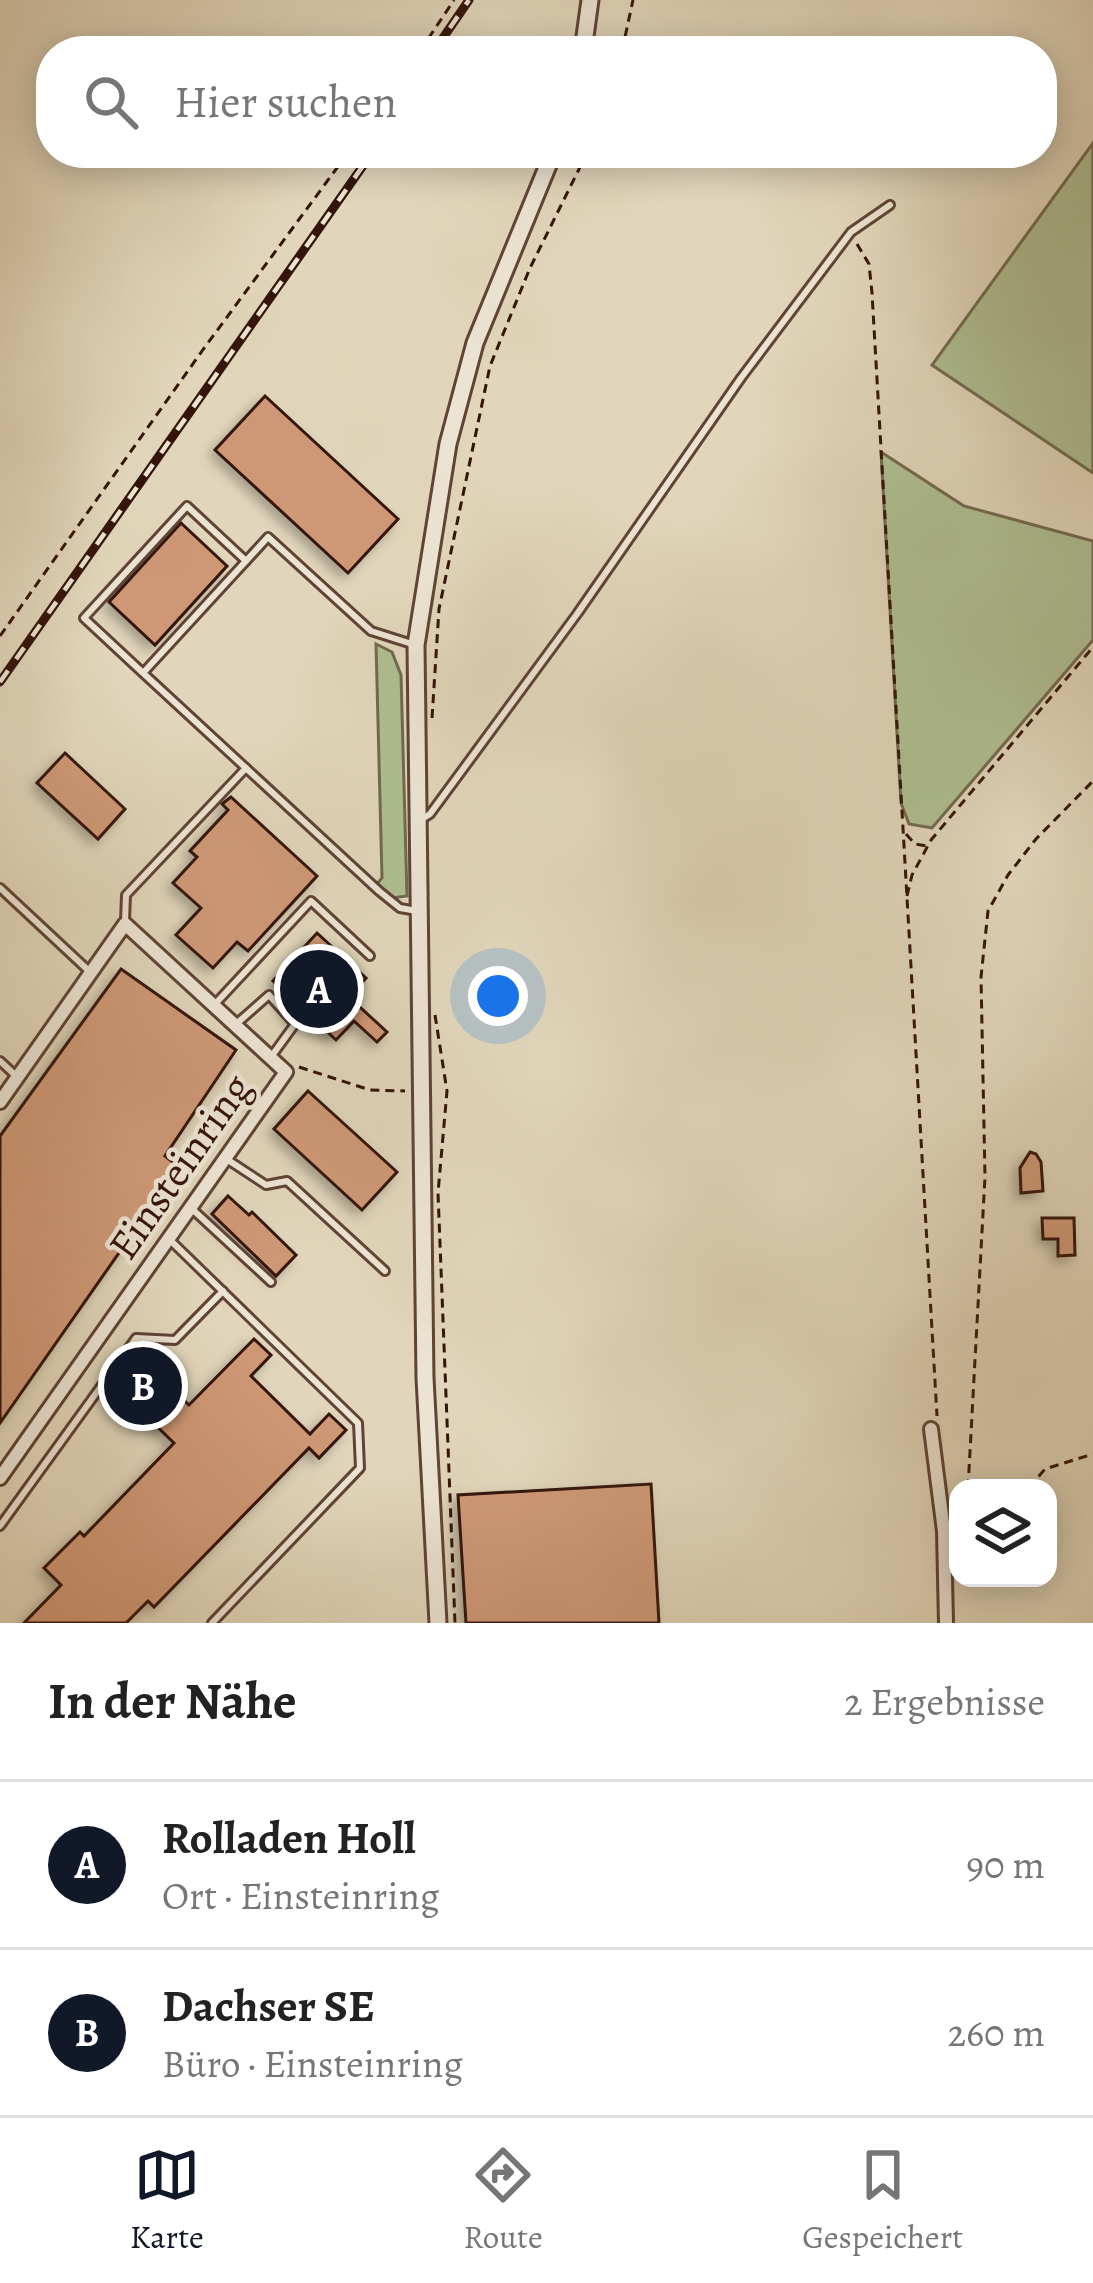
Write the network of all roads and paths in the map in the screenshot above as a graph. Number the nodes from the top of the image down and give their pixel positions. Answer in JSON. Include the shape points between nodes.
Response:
{"nodes":[{"id":1,"x":454,"y":0,"type":"edge"},
{"id":2,"x":590,"y":0,"type":"edge"},
{"id":3,"x":633,"y":0,"type":"edge"},
{"id":4,"x":430,"y":36,"type":"edge"},
{"id":5,"x":585,"y":36,"type":"edge"},
{"id":6,"x":625,"y":36,"type":"edge"},
{"id":7,"x":338,"y":168,"type":"edge"},
{"id":8,"x":547,"y":168,"type":"edge"},
{"id":9,"x":580,"y":168,"type":"edge"},
{"id":10,"x":890,"y":205,"type":"dead end"},
{"id":11,"x":851,"y":232,"type":"junction"},
{"id":12,"x":246,"y":561,"type":"junction"},
{"id":13,"x":0,"y":636,"type":"edge"},
{"id":14,"x":416,"y":645,"type":"junction"},
{"id":15,"x":1093,"y":647,"type":"edge"},
{"id":16,"x":143,"y":673,"type":"junction"},
{"id":17,"x":432,"y":718,"type":"dead end"},
{"id":18,"x":247,"y":768,"type":"junction"},
{"id":19,"x":1093,"y":781,"type":"edge"},
{"id":20,"x":418,"y":820,"type":"junction"},
{"id":21,"x":905,"y":833,"type":"junction"},
{"id":22,"x":928,"y":846,"type":"junction"},
{"id":23,"x":0,"y":888,"type":"edge"},
{"id":24,"x":905,"y":904,"type":"junction"},
{"id":25,"x":417,"y":911,"type":"junction"},
{"id":26,"x":125,"y":924,"type":"junction"},
{"id":27,"x":370,"y":956,"type":"dead end"},
{"id":28,"x":91,"y":973,"type":"junction"},
{"id":29,"x":213,"y":1005,"type":"junction"},
{"id":30,"x":434,"y":1009,"type":"dead end"},
{"id":31,"x":235,"y":1025,"type":"junction"},
{"id":32,"x":271,"y":1058,"type":"junction"},
{"id":33,"x":0,"y":1061,"type":"edge"},
{"id":34,"x":286,"y":1072,"type":"junction"},
{"id":35,"x":17,"y":1078,"type":"junction"},
{"id":36,"x":407,"y":1090,"type":"dead end"},
{"id":37,"x":0,"y":1102,"type":"edge"},
{"id":38,"x":225,"y":1158,"type":"junction"},
{"id":39,"x":190,"y":1208,"type":"junction"},
{"id":40,"x":169,"y":1239,"type":"junction"},
{"id":41,"x":386,"y":1270,"type":"dead end"},
{"id":42,"x":272,"y":1282,"type":"dead end"},
{"id":43,"x":223,"y":1291,"type":"junction"},
{"id":44,"x":931,"y":1429,"type":"joint"},
{"id":45,"x":1093,"y":1454,"type":"edge"},
{"id":46,"x":0,"y":1478,"type":"edge"},
{"id":47,"x":968,"y":1479,"type":"edge"},
{"id":48,"x":1036,"y":1479,"type":"edge"},
{"id":49,"x":0,"y":1526,"type":"edge"},
{"id":50,"x":212,"y":1623,"type":"edge"},
{"id":51,"x":439,"y":1623,"type":"edge"},
{"id":52,"x":455,"y":1623,"type":"edge"},
{"id":53,"x":946,"y":1623,"type":"edge"}],
"edges":[{"from":1,"to":4,"type":"path"},
{"from":2,"to":5,"type":"street"},
{"from":3,"to":6,"type":"path"},
{"from":7,"to":13,"type":"path"},
{"from":8,"to":14,"type":"street","via":[[475,343],[448,444]]},
{"from":9,"to":17,"type":"path","via":[[490,366],[439,608]]},
{"from":10,"to":11,"type":"lane"},
{"from":11,"to":20,"type":"lane","via":[[484,741]]},
{"from":11,"to":21,"type":"path","via":[[869,265],[872,293]]},
{"from":12,"to":14,"type":"lane","via":[[268,537],[371,631]]},
{"from":12,"to":16,"type":"lane"},
{"from":12,"to":16,"type":"lane","via":[[187,506],[172,522],[84,618]]},
{"from":14,"to":20,"type":"street"},
{"from":15,"to":22,"type":"path"},
{"from":16,"to":18,"type":"lane"},
{"from":18,"to":25,"type":"lane","via":[[400,908]]},
{"from":18,"to":26,"type":"lane","via":[[127,896]]},
{"from":19,"to":47,"type":"path","via":[[1036,838],[988,911],[981,977],[985,1178]]},
{"from":20,"to":25,"type":"street"},
{"from":21,"to":22,"type":"path"},
{"from":21,"to":24,"type":"path"},
{"from":22,"to":24,"type":"path"},
{"from":23,"to":28,"type":"lane"},
{"from":24,"to":44,"type":"path","via":[[936,1369]]},
{"from":25,"to":51,"type":"street","via":[[425,1378]]},
{"from":26,"to":28,"type":"street"},
{"from":26,"to":29,"type":"street","name":"Einsteinring"},
{"from":27,"to":29,"type":"lane","via":[[310,901]]},
{"from":28,"to":35,"type":"street"},
{"from":29,"to":31,"type":"street","name":"Einsteinring"},
{"from":30,"to":52,"type":"path","via":[[447,1090],[438,1193]]},
{"from":31,"to":32,"type":"street","name":"Einsteinring"},
{"from":31,"to":32,"type":"lane","via":[[269,995],[295,1024]]},
{"from":32,"to":34,"type":"street","name":"Einsteinring"},
{"from":33,"to":35,"type":"lane"},
{"from":34,"to":36,"type":"path","via":[[309,1068],[370,1090]]},
{"from":34,"to":38,"type":"street","name":"Einsteinring"},
{"from":35,"to":37,"type":"street"},
{"from":38,"to":39,"type":"street","name":"Einsteinring"},
{"from":38,"to":41,"type":"lane","via":[[266,1185],[287,1181]]},
{"from":39,"to":40,"type":"street","name":"Einsteinring"},
{"from":39,"to":42,"type":"lane"},
{"from":40,"to":43,"type":"lane"},
{"from":40,"to":46,"type":"street","name":"Einsteinring"},
{"from":43,"to":49,"type":"lane","via":[[175,1340],[136,1338]]},
{"from":43,"to":50,"type":"lane","via":[[358,1423],[360,1468]]},
{"from":44,"to":53,"type":"street"},
{"from":45,"to":48,"type":"path","via":[[1045,1468]]}]}
